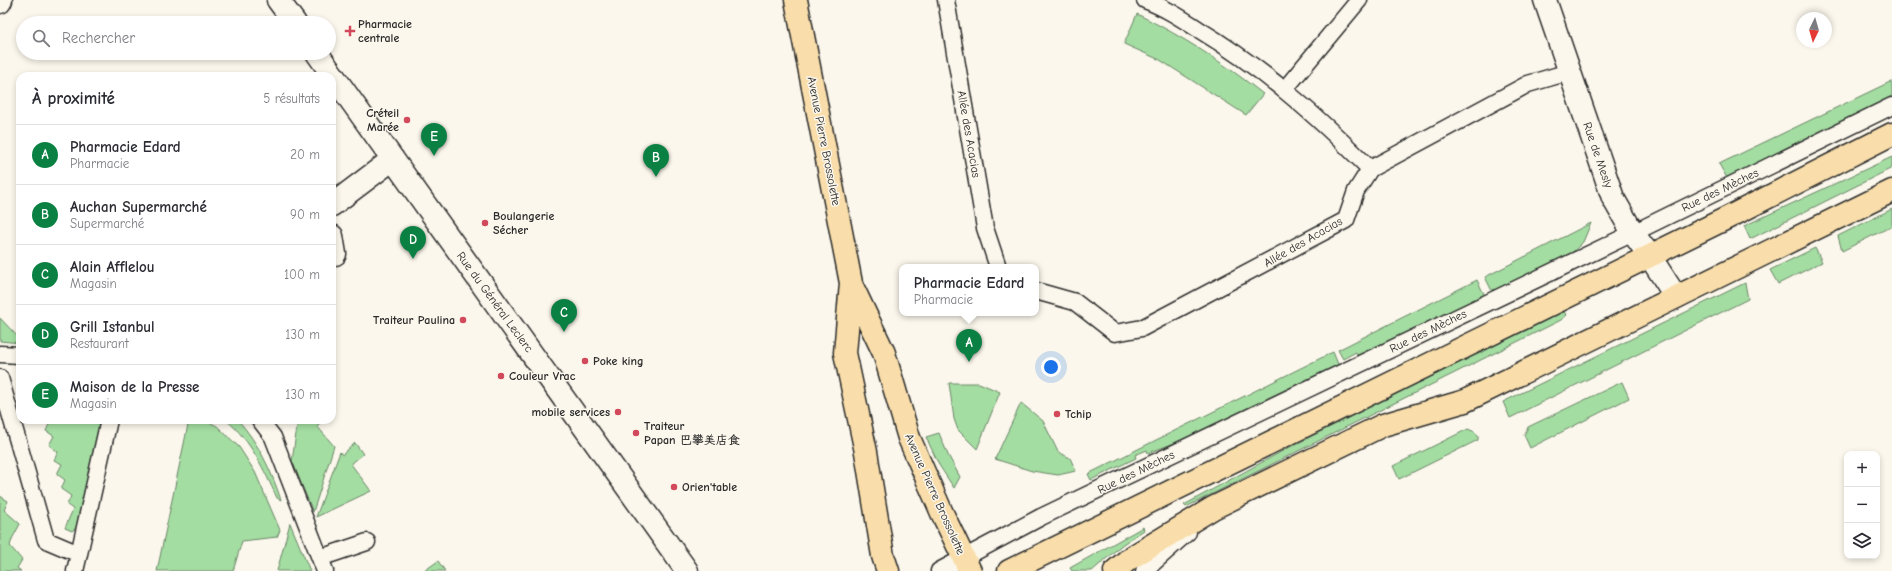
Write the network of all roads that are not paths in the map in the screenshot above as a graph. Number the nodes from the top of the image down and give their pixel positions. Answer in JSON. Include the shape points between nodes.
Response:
{"nodes":[{"id":1,"x":796,"y":0,"type":"edge"},
{"id":2,"x":946,"y":0,"type":"edge"},
{"id":3,"x":1359,"y":0,"type":"edge"},
{"id":4,"x":1545,"y":0,"type":"edge"},
{"id":5,"x":280,"y":1,"type":"edge"},
{"id":6,"x":1155,"y":2,"type":"edge"},
{"id":7,"x":290,"y":16,"type":"edge"},
{"id":8,"x":322,"y":60,"type":"edge"},
{"id":9,"x":331,"y":72,"type":"edge"},
{"id":10,"x":1569,"y":72,"type":"junction"},
{"id":11,"x":336,"y":80,"type":"edge"},
{"id":12,"x":1285,"y":89,"type":"junction"},
{"id":13,"x":1892,"y":106,"type":"edge"},
{"id":14,"x":1892,"y":134,"type":"edge"},
{"id":15,"x":393,"y":159,"type":"junction"},
{"id":16,"x":1370,"y":169,"type":"junction"},
{"id":17,"x":1892,"y":191,"type":"edge"},
{"id":18,"x":336,"y":202,"type":"edge"},
{"id":19,"x":1633,"y":233,"type":"junction"},
{"id":20,"x":1649,"y":255,"type":"junction"},
{"id":21,"x":997,"y":264,"type":"edge"},
{"id":22,"x":851,"y":283,"type":"junction"},
{"id":23,"x":1039,"y":292,"type":"edge"},
{"id":24,"x":1676,"y":297,"type":"junction"},
{"id":25,"x":0,"y":354,"type":"edge"},
{"id":26,"x":16,"y":355,"type":"edge"},
{"id":27,"x":0,"y":378,"type":"edge"},
{"id":28,"x":108,"y":424,"type":"edge"},
{"id":29,"x":263,"y":424,"type":"edge"},
{"id":30,"x":1213,"y":508,"type":"junction"},
{"id":31,"x":367,"y":542,"type":"dead end"},
{"id":32,"x":79,"y":554,"type":"junction"},
{"id":33,"x":967,"y":564,"type":"edge"},
{"id":34,"x":322,"y":565,"type":"edge"},
{"id":35,"x":75,"y":571,"type":"edge"},
{"id":36,"x":687,"y":571,"type":"edge"},
{"id":37,"x":888,"y":571,"type":"edge"},
{"id":38,"x":939,"y":571,"type":"edge"},
{"id":39,"x":1009,"y":571,"type":"edge"},
{"id":40,"x":1115,"y":571,"type":"edge"},
{"id":41,"x":1144,"y":571,"type":"edge"}],
"edges":[{"from":1,"to":22,"type":"main road","name":"Avenue Pierre Brossolette"},
{"from":2,"to":21,"type":"lane","name":"Allée des Acacias","via":[[985,228]]},
{"from":3,"to":12,"type":"lane"},
{"from":4,"to":10,"type":"street","name":"Rue de Mesly"},
{"from":5,"to":7,"type":"street"},
{"from":6,"to":12,"type":"lane","via":[[1232,49]]},
{"from":8,"to":9,"type":"street","name":"Rue du Général Leclerc"},
{"from":10,"to":16,"type":"lane","name":"Allée des Acacias","via":[[1528,84]]},
{"from":10,"to":19,"type":"street","name":"Rue de Mesly","via":[[1613,198]]},
{"from":11,"to":15,"type":"street","name":"Rue du Général Leclerc"},
{"from":12,"to":16,"type":"lane"},
{"from":13,"to":19,"type":"lane","name":"Rue des Mèches"},
{"from":14,"to":20,"type":"main road"},
{"from":15,"to":18,"type":"street"},
{"from":15,"to":36,"type":"street","name":"Rue du Général Leclerc"},
{"from":16,"to":23,"type":"lane","name":"Allée des Acacias","via":[[1356,191],[1346,220],[1142,328],[1115,334],[1075,302]]},
{"from":17,"to":24,"type":"main road"},
{"from":19,"to":20,"type":"street","name":"Rue de Mesly"},
{"from":19,"to":33,"type":"lane","name":"Rue des Mèches","via":[[1041,517]]},
{"from":20,"to":24,"type":"street","name":"Rue de Mesly"},
{"from":20,"to":39,"type":"main road"},
{"from":22,"to":33,"type":"main road","name":"Avenue Pierre Brossolette","via":[[884,353],[908,438]]},
{"from":22,"to":37,"type":"main road","name":"Avenue Pierre Brossolette","via":[[846,353],[883,556]]},
{"from":24,"to":30,"type":"main road","via":[[1465,402],[1383,425]]},
{"from":25,"to":26,"type":"lane"},
{"from":27,"to":32,"type":"lane","via":[[46,540]]},
{"from":28,"to":32,"type":"lane"},
{"from":29,"to":34,"type":"lane","via":[[273,437]]},
{"from":30,"to":40,"type":"main road"},
{"from":30,"to":41,"type":"lane"},
{"from":31,"to":34,"type":"lane"},
{"from":32,"to":35,"type":"lane"},
{"from":33,"to":38,"type":"lane","name":"Rue des Mèches"}]}
